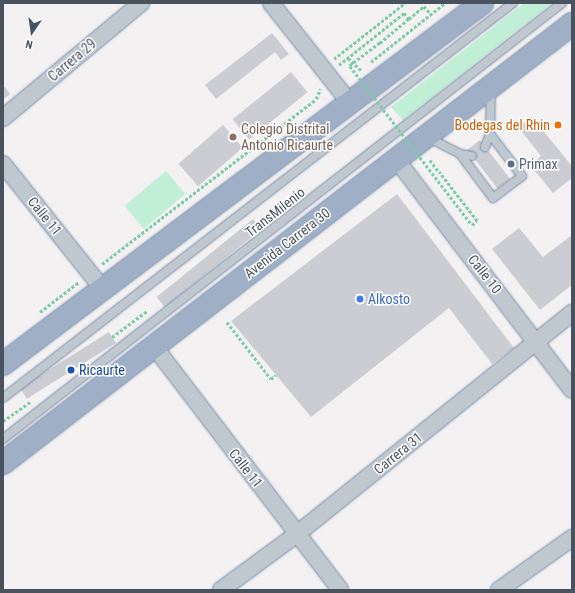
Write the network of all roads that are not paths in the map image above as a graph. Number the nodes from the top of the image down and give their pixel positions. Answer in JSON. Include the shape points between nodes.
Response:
{"nodes":[{"id":1,"x":141,"y":3,"type":"edge"},
{"id":2,"x":271,"y":3,"type":"edge"},
{"id":3,"x":482,"y":3,"type":"edge"},
{"id":4,"x":513,"y":3,"type":"edge"},
{"id":5,"x":562,"y":3,"type":"edge"},
{"id":6,"x":572,"y":24,"type":"edge"},
{"id":7,"x":491,"y":88,"type":"junction"},
{"id":8,"x":350,"y":103,"type":"junction"},
{"id":9,"x":3,"y":118,"type":"edge"},
{"id":10,"x":490,"y":134,"type":"junction"},
{"id":11,"x":426,"y":137,"type":"junction"},
{"id":12,"x":485,"y":146,"type":"dead end"},
{"id":13,"x":460,"y":154,"type":"junction"},
{"id":14,"x":472,"y":156,"type":"dead end"},
{"id":15,"x":396,"y":159,"type":"junction"},
{"id":16,"x":3,"y":164,"type":"edge"},
{"id":17,"x":96,"y":280,"type":"junction"},
{"id":18,"x":572,"y":313,"type":"edge"},
{"id":19,"x":538,"y":341,"type":"junction"},
{"id":20,"x":153,"y":345,"type":"junction"},
{"id":21,"x":3,"y":364,"type":"edge"},
{"id":22,"x":572,"y":390,"type":"edge"},
{"id":23,"x":3,"y":398,"type":"edge"},
{"id":24,"x":3,"y":439,"type":"edge"},
{"id":25,"x":3,"y":463,"type":"edge"},
{"id":26,"x":298,"y":534,"type":"junction"},
{"id":27,"x":572,"y":538,"type":"edge"},
{"id":28,"x":221,"y":590,"type":"edge"},
{"id":29,"x":340,"y":590,"type":"edge"},
{"id":30,"x":499,"y":590,"type":"edge"}],
"edges":[{"from":1,"to":9,"type":"street","name":"Carrera 29"},
{"from":2,"to":8,"type":"street"},
{"from":3,"to":8,"type":"highway"},
{"from":4,"to":23,"type":"lane","name":"TransMilenio"},
{"from":5,"to":24,"type":"lane","name":"TransMilenio"},
{"from":6,"to":7,"type":"highway","name":"Avenida Carrera 30"},
{"from":7,"to":10,"type":"lane"},
{"from":7,"to":11,"type":"highway","name":"Avenida Carrera 30"},
{"from":8,"to":17,"type":"highway"},
{"from":10,"to":12,"type":"lane"},
{"from":10,"to":13,"type":"lane","via":[[522,176],[493,198]]},
{"from":11,"to":13,"type":"lane"},
{"from":11,"to":15,"type":"highway","name":"Avenida Carrera 30"},
{"from":13,"to":14,"type":"lane"},
{"from":15,"to":19,"type":"street","name":"Calle 10"},
{"from":15,"to":20,"type":"highway","name":"Avenida Carrera 30"},
{"from":16,"to":17,"type":"street","name":"Calle 11"},
{"from":17,"to":21,"type":"highway"},
{"from":18,"to":19,"type":"street","name":"Carrera 31"},
{"from":19,"to":22,"type":"street","name":"Calle 10"},
{"from":19,"to":26,"type":"street","name":"Carrera 31"},
{"from":20,"to":25,"type":"highway","name":"Avenida Carrera 30"},
{"from":20,"to":26,"type":"street","name":"Calle 11"},
{"from":26,"to":28,"type":"street","name":"Carrera 31"},
{"from":26,"to":29,"type":"street","name":"Calle 11"},
{"from":27,"to":30,"type":"street"}]}
